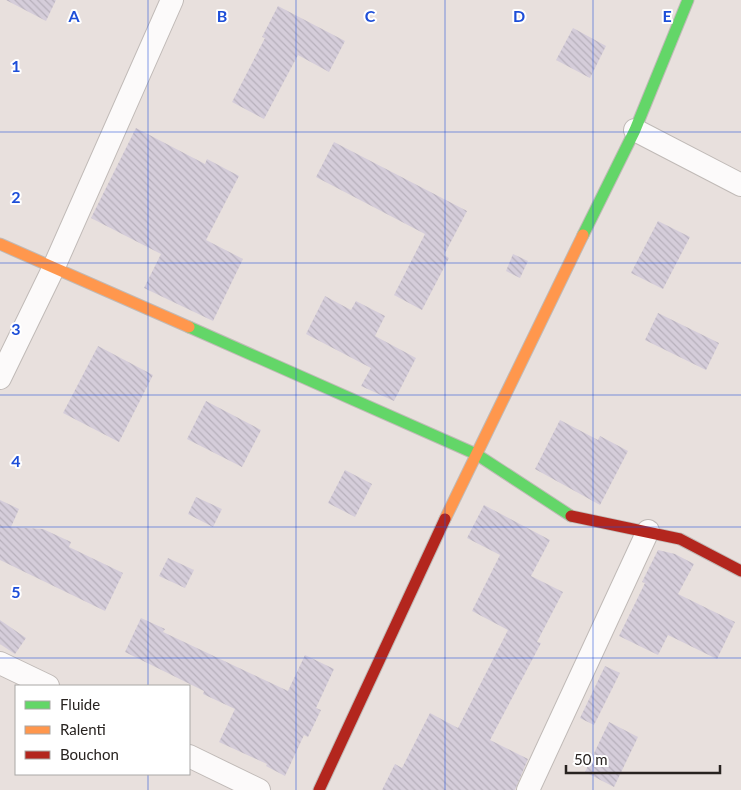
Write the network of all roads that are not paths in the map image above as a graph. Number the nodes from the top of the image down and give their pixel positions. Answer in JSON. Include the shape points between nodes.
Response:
{"nodes":[{"id":1,"x":172,"y":0,"type":"edge"},
{"id":2,"x":688,"y":0,"type":"edge"},
{"id":3,"x":635,"y":130,"type":"junction"},
{"id":4,"x":741,"y":185,"type":"edge"},
{"id":5,"x":0,"y":244,"type":"edge"},
{"id":6,"x":54,"y":268,"type":"junction"},
{"id":7,"x":0,"y":378,"type":"edge"},
{"id":8,"x":476,"y":454,"type":"junction"},
{"id":9,"x":648,"y":531,"type":"junction"},
{"id":10,"x":741,"y":572,"type":"edge"},
{"id":11,"x":0,"y":663,"type":"edge"},
{"id":12,"x":46,"y":685,"type":"edge"},
{"id":13,"x":190,"y":756,"type":"edge"},
{"id":14,"x":258,"y":790,"type":"edge"},
{"id":15,"x":319,"y":790,"type":"edge"},
{"id":16,"x":528,"y":790,"type":"edge"}],
"edges":[{"from":1,"to":6,"type":"street"},
{"from":2,"to":3,"type":"street"},
{"from":3,"to":4,"type":"street"},
{"from":3,"to":8,"type":"street"},
{"from":5,"to":6,"type":"street"},
{"from":6,"to":7,"type":"street"},
{"from":6,"to":8,"type":"street"},
{"from":8,"to":9,"type":"street","via":[[568,515]]},
{"from":8,"to":15,"type":"street"},
{"from":9,"to":10,"type":"street","via":[[680,539]]},
{"from":9,"to":16,"type":"street"},
{"from":11,"to":12,"type":"street"},
{"from":13,"to":14,"type":"street"}]}
